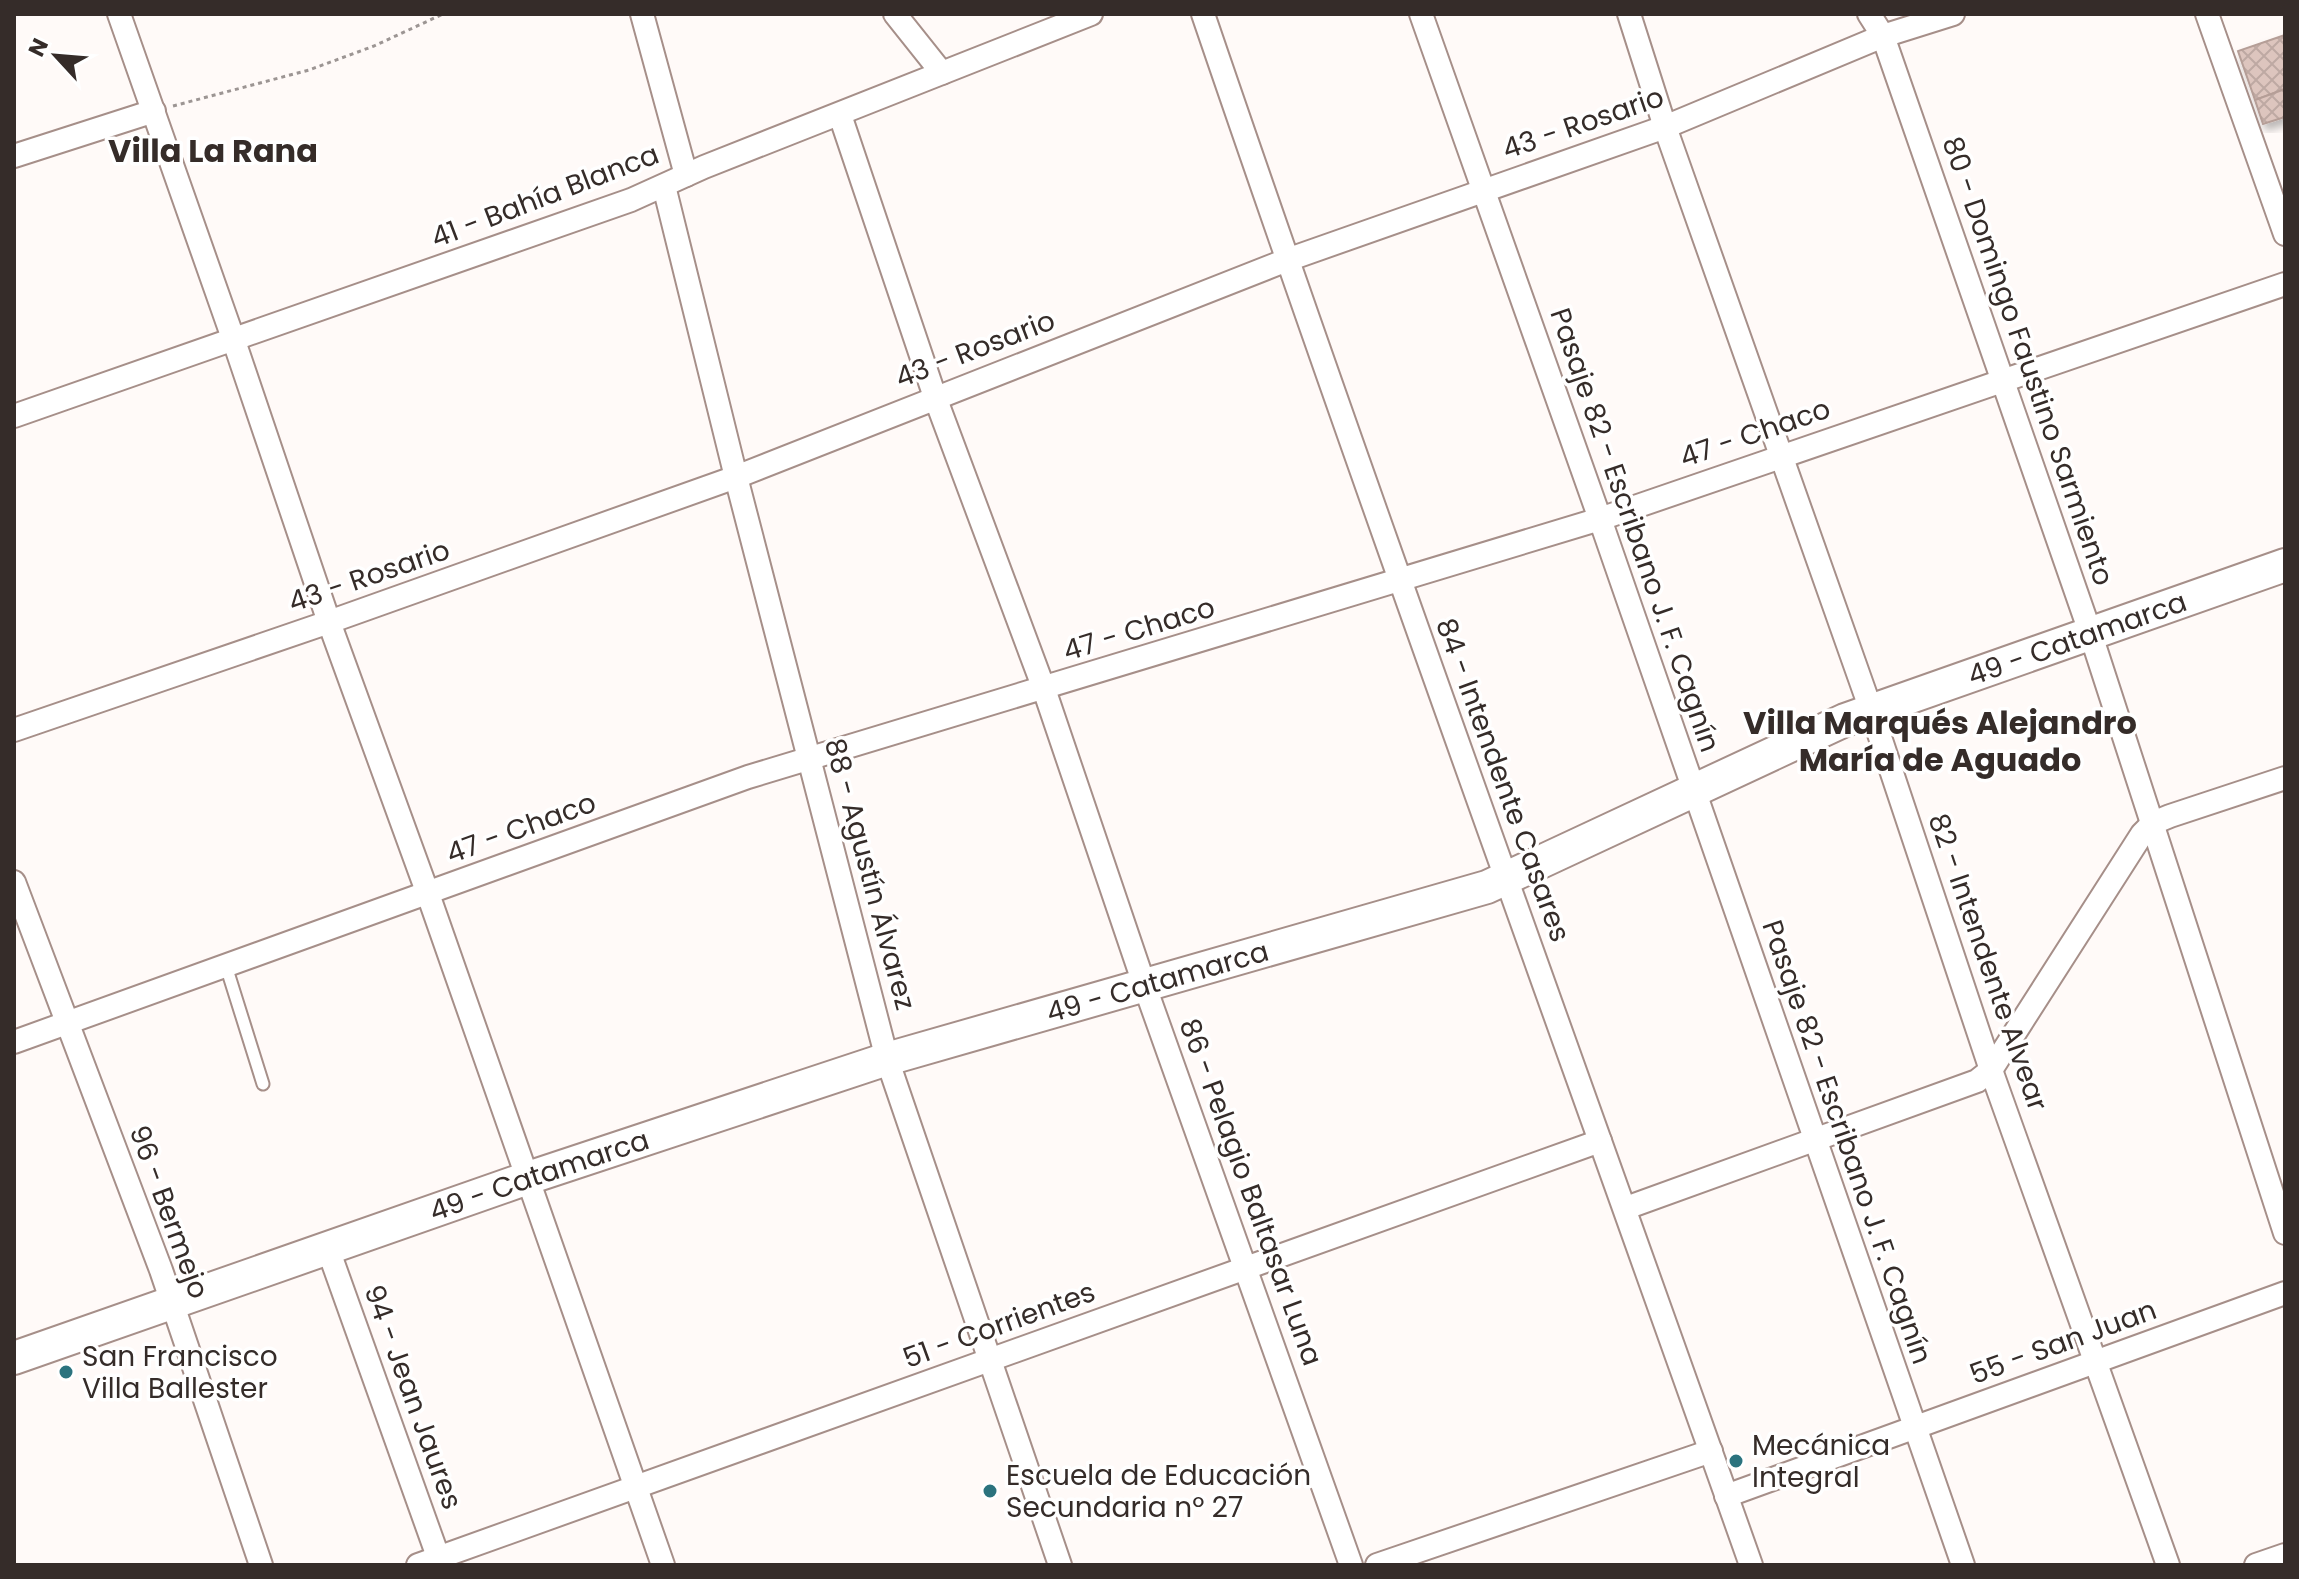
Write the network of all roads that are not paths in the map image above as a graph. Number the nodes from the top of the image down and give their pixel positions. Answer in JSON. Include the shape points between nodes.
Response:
{"nodes":[{"id":1,"x":119,"y":14,"type":"edge"},
{"id":2,"x":642,"y":14,"type":"edge"},
{"id":3,"x":895,"y":14,"type":"edge"},
{"id":4,"x":1203,"y":14,"type":"edge"},
{"id":5,"x":1421,"y":14,"type":"edge"},
{"id":6,"x":1629,"y":14,"type":"edge"},
{"id":7,"x":1869,"y":14,"type":"edge"},
{"id":8,"x":1953,"y":14,"type":"edge"},
{"id":9,"x":2207,"y":14,"type":"edge"},
{"id":10,"x":1080,"y":17,"type":"edge"},
{"id":11,"x":1883,"y":36,"type":"junction"},
{"id":12,"x":942,"y":73,"type":"junction"},
{"id":13,"x":154,"y":111,"type":"junction"},
{"id":14,"x":840,"y":115,"type":"junction"},
{"id":15,"x":1665,"y":127,"type":"junction"},
{"id":16,"x":14,"y":156,"type":"edge"},
{"id":17,"x":686,"y":175,"type":"junction"},
{"id":18,"x":664,"y":186,"type":"junction"},
{"id":19,"x":1484,"y":189,"type":"junction"},
{"id":20,"x":2285,"y":234,"type":"edge"},
{"id":21,"x":1287,"y":260,"type":"junction"},
{"id":22,"x":2285,"y":284,"type":"edge"},
{"id":23,"x":234,"y":341,"type":"junction"},
{"id":24,"x":2003,"y":380,"type":"junction"},
{"id":25,"x":935,"y":397,"type":"junction"},
{"id":26,"x":14,"y":416,"type":"edge"},
{"id":27,"x":1780,"y":455,"type":"junction"},
{"id":28,"x":736,"y":477,"type":"junction"},
{"id":29,"x":1600,"y":519,"type":"junction"},
{"id":30,"x":2285,"y":565,"type":"edge"},
{"id":31,"x":1399,"y":581,"type":"junction"},
{"id":32,"x":329,"y":622,"type":"junction"},
{"id":33,"x":2090,"y":632,"type":"junction"},
{"id":34,"x":1044,"y":689,"type":"junction"},
{"id":35,"x":1871,"y":710,"type":"junction"},
{"id":36,"x":14,"y":730,"type":"edge"},
{"id":37,"x":809,"y":758,"type":"junction"},
{"id":38,"x":2285,"y":778,"type":"edge"},
{"id":39,"x":1693,"y":790,"type":"junction"},
{"id":40,"x":2153,"y":823,"type":"junction"},
{"id":41,"x":1508,"y":879,"type":"junction"},
{"id":42,"x":14,"y":882,"type":"edge"},
{"id":43,"x":428,"y":894,"type":"junction"},
{"id":44,"x":226,"y":966,"type":"junction"},
{"id":45,"x":1144,"y":984,"type":"junction"},
{"id":46,"x":68,"y":1023,"type":"junction"},
{"id":47,"x":14,"y":1042,"type":"edge"},
{"id":48,"x":887,"y":1059,"type":"junction"},
{"id":49,"x":1991,"y":1070,"type":"junction"},
{"id":50,"x":263,"y":1084,"type":"dead end"},
{"id":51,"x":1814,"y":1140,"type":"junction"},
{"id":52,"x":1600,"y":1141,"type":"junction"},
{"id":53,"x":525,"y":1179,"type":"junction"},
{"id":54,"x":1626,"y":1208,"type":"junction"},
{"id":55,"x":2285,"y":1233,"type":"edge"},
{"id":56,"x":328,"y":1249,"type":"junction"},
{"id":57,"x":1247,"y":1268,"type":"junction"},
{"id":58,"x":2285,"y":1293,"type":"edge"},
{"id":59,"x":172,"y":1302,"type":"junction"},
{"id":60,"x":14,"y":1358,"type":"edge"},
{"id":61,"x":989,"y":1361,"type":"junction"},
{"id":62,"x":2094,"y":1363,"type":"junction"},
{"id":63,"x":1914,"y":1428,"type":"junction"},
{"id":64,"x":1711,"y":1451,"type":"junction"},
{"id":65,"x":635,"y":1488,"type":"junction"},
{"id":66,"x":1726,"y":1496,"type":"junction"},
{"id":67,"x":2285,"y":1555,"type":"edge"},
{"id":68,"x":432,"y":1562,"type":"edge"},
{"id":69,"x":261,"y":1565,"type":"edge"},
{"id":70,"x":663,"y":1565,"type":"edge"},
{"id":71,"x":1060,"y":1565,"type":"edge"},
{"id":72,"x":1351,"y":1565,"type":"edge"},
{"id":73,"x":1377,"y":1565,"type":"edge"},
{"id":74,"x":1751,"y":1565,"type":"edge"},
{"id":75,"x":1963,"y":1565,"type":"edge"},
{"id":76,"x":2168,"y":1565,"type":"edge"},
{"id":77,"x":2256,"y":1565,"type":"edge"}],
"edges":[{"from":1,"to":13,"type":"street"},
{"from":2,"to":17,"type":"street"},
{"from":3,"to":12,"type":"street"},
{"from":4,"to":21,"type":"street","name":"84 - Intendente Casares"},
{"from":5,"to":19,"type":"street","name":"Pasaje 82 - Escribano J. F. Cagnín"},
{"from":6,"to":15,"type":"street","name":"82 - Intendente Alvear"},
{"from":7,"to":11,"type":"street","name":"80 - Domingo Faustino Sarmiento"},
{"from":8,"to":11,"type":"street","name":"43 - Rosario"},
{"from":9,"to":20,"type":"street"},
{"from":10,"to":12,"type":"street","name":"41 - Bahía Blanca"},
{"from":11,"to":15,"type":"street","name":"43 - Rosario"},
{"from":11,"to":24,"type":"street","name":"80 - Domingo Faustino Sarmiento"},
{"from":12,"to":14,"type":"street","name":"41 - Bahía Blanca"},
{"from":13,"to":16,"type":"street"},
{"from":13,"to":23,"type":"street"},
{"from":14,"to":17,"type":"street","name":"41 - Bahía Blanca"},
{"from":14,"to":25,"type":"street","name":"86 - Pelagio Baltasar Luna"},
{"from":15,"to":19,"type":"street","name":"43 - Rosario"},
{"from":15,"to":27,"type":"street","name":"82 - Intendente Alvear"},
{"from":17,"to":18,"type":"street","name":"41 - Bahía Blanca"},
{"from":18,"to":23,"type":"street","name":"41 - Bahía Blanca"},
{"from":18,"to":28,"type":"street","name":"88 - Agustín Álvarez"},
{"from":19,"to":21,"type":"street","name":"43 - Rosario"},
{"from":19,"to":29,"type":"street","name":"Pasaje 82 - Escribano J. F. Cagnín"},
{"from":21,"to":25,"type":"street","name":"43 - Rosario"},
{"from":21,"to":31,"type":"street","name":"84 - Intendente Casares"},
{"from":22,"to":24,"type":"street","name":"47 - Chaco"},
{"from":23,"to":26,"type":"street","name":"41 - Bahía Blanca"},
{"from":23,"to":32,"type":"street"},
{"from":24,"to":27,"type":"street","name":"47 - Chaco"},
{"from":24,"to":33,"type":"street","name":"80 - Domingo Faustino Sarmiento"},
{"from":25,"to":28,"type":"street","name":"43 - Rosario"},
{"from":25,"to":34,"type":"street","name":"86 - Pelagio Baltasar Luna"},
{"from":27,"to":29,"type":"street","name":"47 - Chaco"},
{"from":27,"to":35,"type":"street","name":"82 - Intendente Alvear"},
{"from":28,"to":32,"type":"street","name":"43 - Rosario"},
{"from":28,"to":37,"type":"street","name":"88 - Agustín Álvarez"},
{"from":29,"to":31,"type":"street","name":"47 - Chaco"},
{"from":29,"to":39,"type":"street","name":"Pasaje 82 - Escribano J. F. Cagnín"},
{"from":30,"to":33,"type":"street","name":"49 - Catamarca"},
{"from":31,"to":34,"type":"street","name":"47 - Chaco"},
{"from":31,"to":41,"type":"street","name":"84 - Intendente Casares"},
{"from":32,"to":36,"type":"street","name":"43 - Rosario"},
{"from":32,"to":43,"type":"street"},
{"from":33,"to":35,"type":"street","name":"49 - Catamarca"},
{"from":33,"to":40,"type":"street","name":"80 - Domingo Faustino Sarmiento"},
{"from":34,"to":37,"type":"street","name":"47 - Chaco"},
{"from":34,"to":45,"type":"street","name":"86 - Pelagio Baltasar Luna"},
{"from":35,"to":39,"type":"street","name":"49 - Catamarca"},
{"from":35,"to":49,"type":"street","name":"82 - Intendente Alvear"},
{"from":37,"to":43,"type":"street","name":"47 - Chaco"},
{"from":37,"to":48,"type":"street","name":"88 - Agustín Álvarez"},
{"from":38,"to":40,"type":"street"},
{"from":39,"to":41,"type":"street","name":"49 - Catamarca"},
{"from":39,"to":51,"type":"street","name":"Pasaje 82 - Escribano J. F. Cagnín"},
{"from":40,"to":49,"type":"street"},
{"from":40,"to":55,"type":"street","name":"80 - Domingo Faustino Sarmiento"},
{"from":41,"to":45,"type":"street","name":"49 - Catamarca"},
{"from":41,"to":52,"type":"street","name":"84 - Intendente Casares"},
{"from":42,"to":46,"type":"street","name":"96 - Bermejo"},
{"from":43,"to":44,"type":"street","name":"47 - Chaco"},
{"from":43,"to":53,"type":"street"},
{"from":44,"to":46,"type":"street","name":"47 - Chaco"},
{"from":44,"to":50,"type":"lane"},
{"from":45,"to":48,"type":"street","name":"49 - Catamarca"},
{"from":45,"to":57,"type":"street","name":"86 - Pelagio Baltasar Luna"},
{"from":46,"to":47,"type":"street","name":"47 - Chaco"},
{"from":46,"to":59,"type":"street","name":"96 - Bermejo"},
{"from":48,"to":53,"type":"street","name":"49 - Catamarca"},
{"from":48,"to":61,"type":"street","name":"88 - Agustín Álvarez"},
{"from":49,"to":51,"type":"street","via":[[1977,1081]]},
{"from":49,"to":62,"type":"street","name":"82 - Intendente Alvear"},
{"from":51,"to":54,"type":"street"},
{"from":51,"to":63,"type":"street","name":"Pasaje 82 - Escribano J. F. Cagnín"},
{"from":52,"to":54,"type":"street","name":"84 - Intendente Casares"},
{"from":52,"to":57,"type":"street","name":"51 - Corrientes"},
{"from":53,"to":56,"type":"street","name":"49 - Catamarca"},
{"from":53,"to":65,"type":"street"},
{"from":54,"to":64,"type":"street","name":"84 - Intendente Casares"},
{"from":56,"to":59,"type":"street","name":"49 - Catamarca"},
{"from":56,"to":68,"type":"street","name":"94 - Jean Jaures"},
{"from":57,"to":61,"type":"street","name":"51 - Corrientes"},
{"from":57,"to":72,"type":"street","name":"86 - Pelagio Baltasar Luna"},
{"from":58,"to":62,"type":"street","name":"55 - San Juan"},
{"from":59,"to":60,"type":"street","name":"49 - Catamarca"},
{"from":59,"to":69,"type":"street","name":"96 - Bermejo"},
{"from":61,"to":65,"type":"street","name":"51 - Corrientes"},
{"from":61,"to":71,"type":"street","name":"88 - Agustín Álvarez"},
{"from":62,"to":63,"type":"street","name":"55 - San Juan"},
{"from":62,"to":76,"type":"street","name":"82 - Intendente Alvear"},
{"from":63,"to":66,"type":"street","name":"55 - San Juan"},
{"from":63,"to":75,"type":"street","name":"Pasaje 82 - Escribano J. F. Cagnín"},
{"from":64,"to":66,"type":"street","name":"84 - Intendente Casares"},
{"from":64,"to":73,"type":"street"},
{"from":65,"to":68,"type":"street","name":"51 - Corrientes"},
{"from":65,"to":70,"type":"street"},
{"from":66,"to":74,"type":"street","name":"84 - Intendente Casares"},
{"from":67,"to":77,"type":"street"}]}
